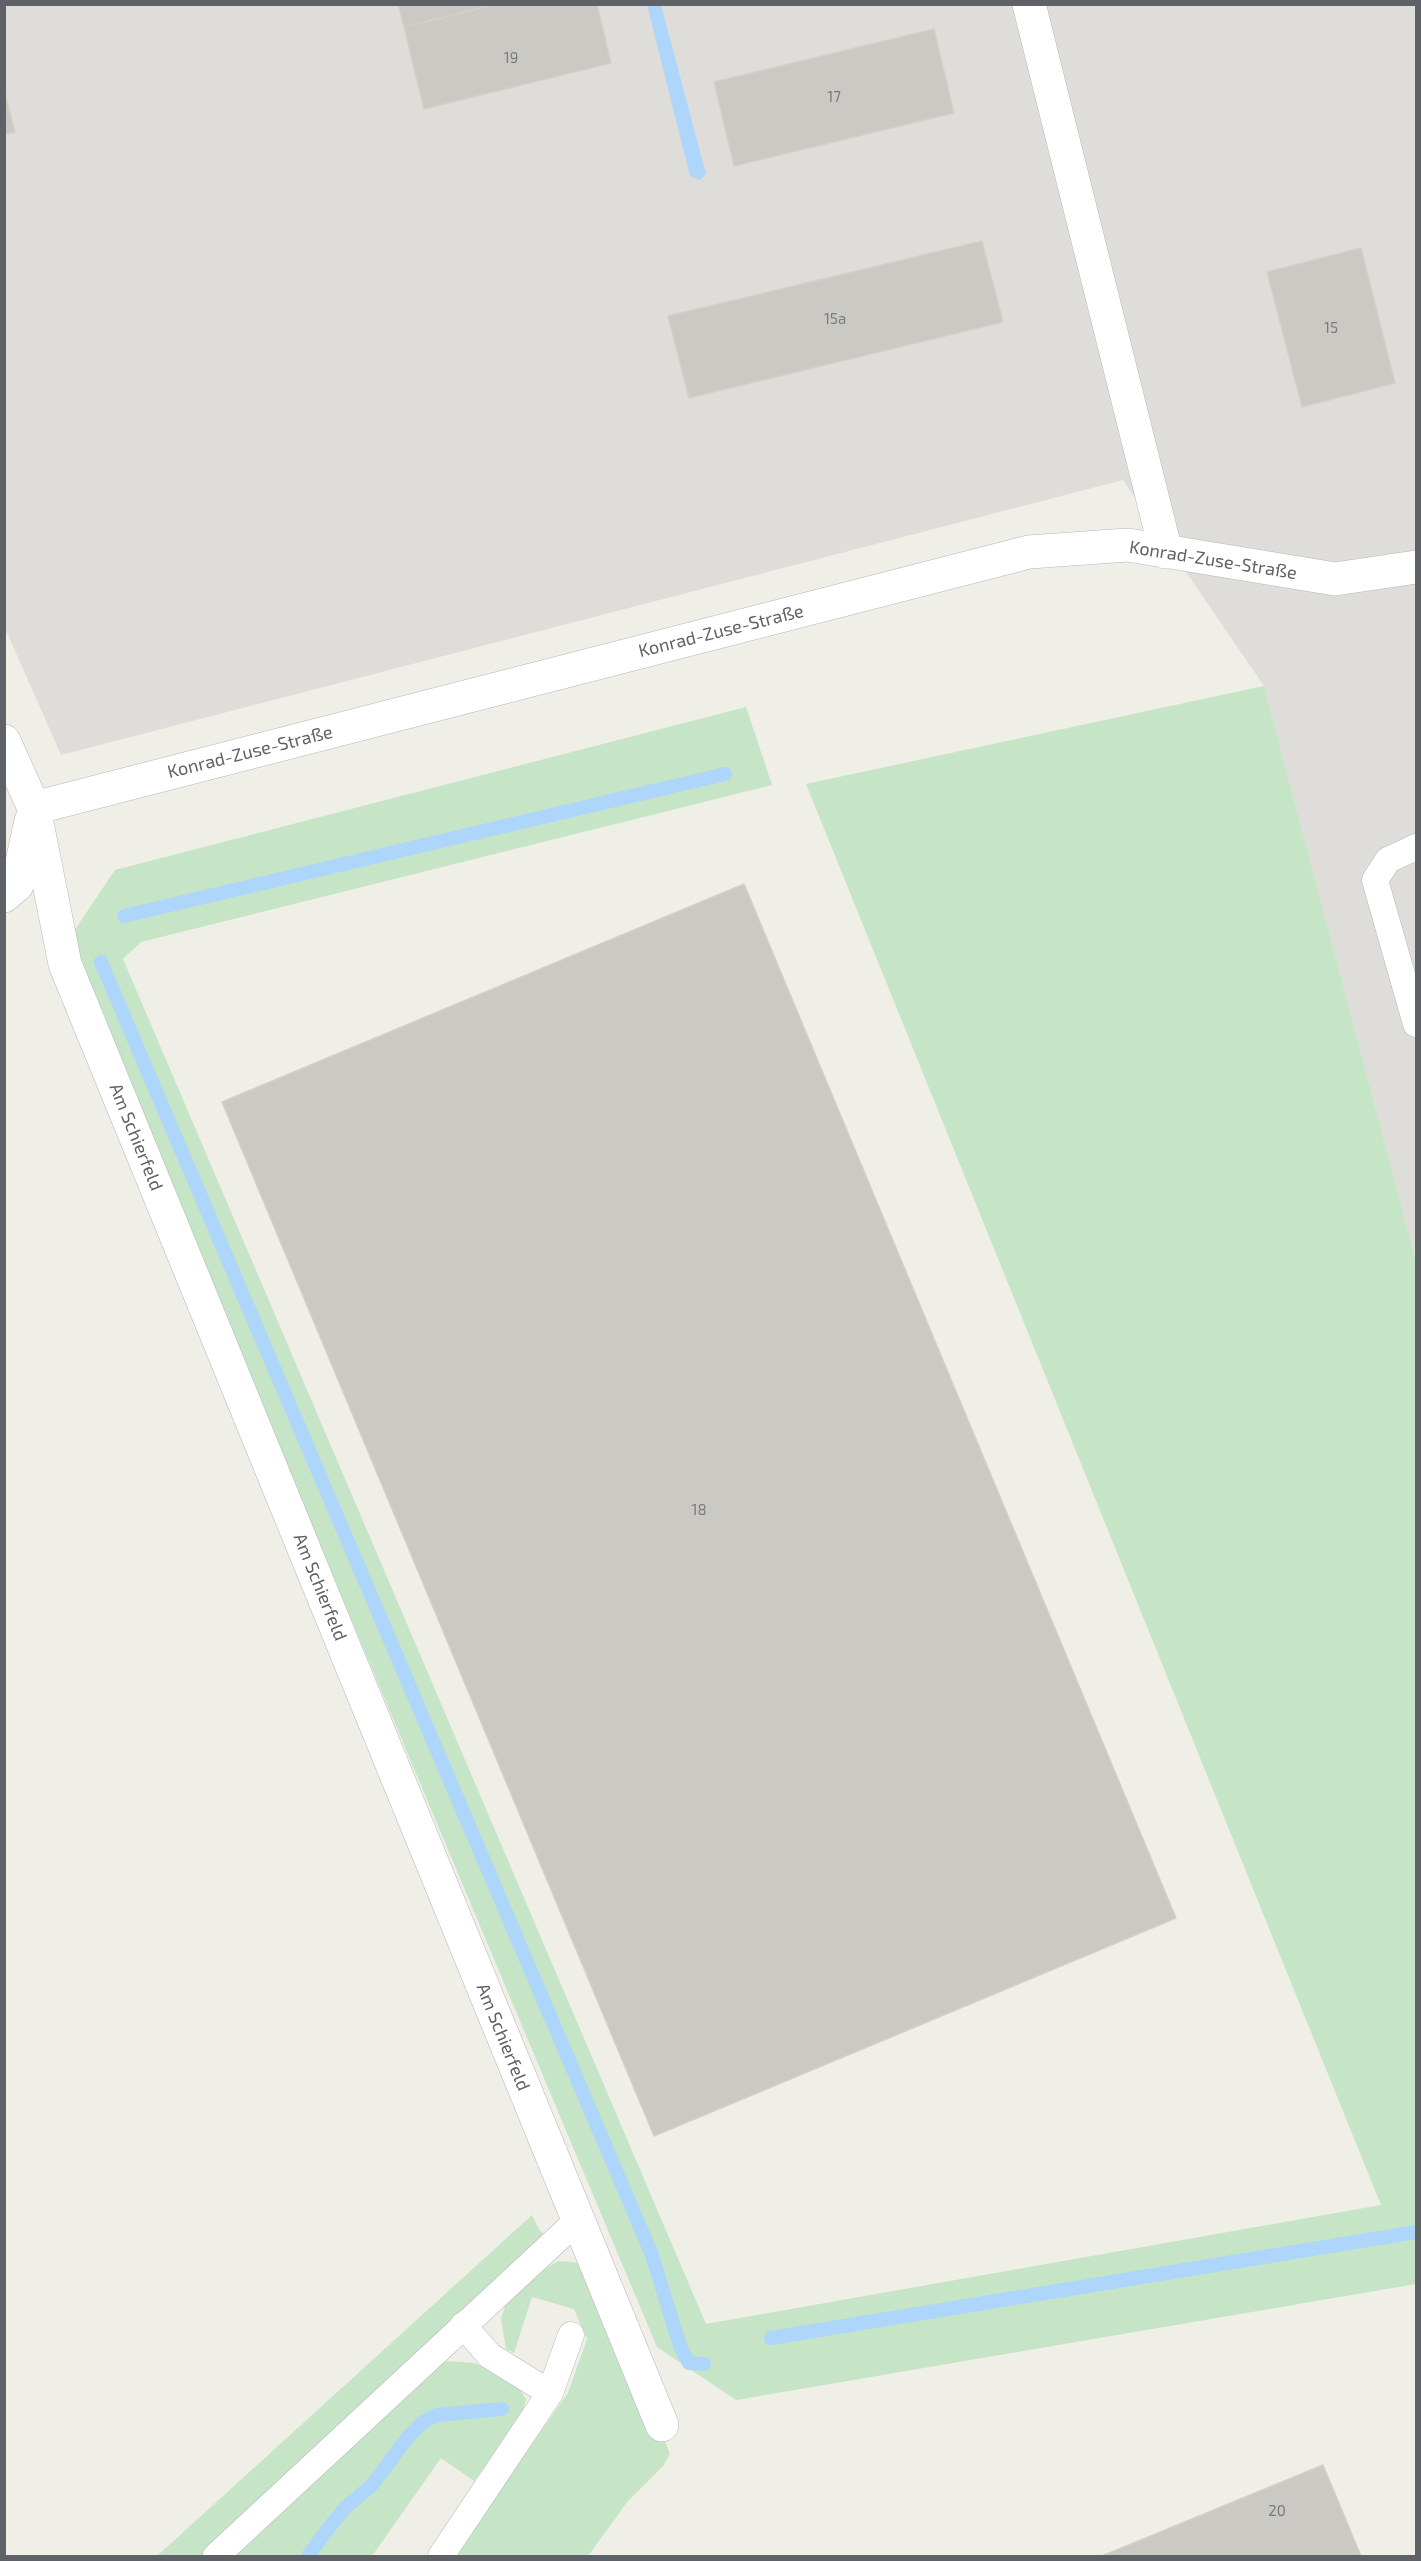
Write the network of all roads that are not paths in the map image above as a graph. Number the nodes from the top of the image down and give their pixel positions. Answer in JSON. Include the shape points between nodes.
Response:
{"nodes":[{"id":1,"x":1029,"y":4,"type":"edge"},
{"id":2,"x":1166,"y":552,"type":"junction"},
{"id":3,"x":1416,"y":567,"type":"edge"},
{"id":4,"x":4,"y":741,"type":"edge"},
{"id":5,"x":34,"y":808,"type":"junction"},
{"id":6,"x":1416,"y":847,"type":"edge"},
{"id":7,"x":4,"y":896,"type":"edge"},
{"id":8,"x":1416,"y":1024,"type":"edge"},
{"id":9,"x":578,"y":2220,"type":"junction"},
{"id":10,"x":463,"y":2325,"type":"junction"},
{"id":11,"x":571,"y":2335,"type":"dead end"},
{"id":12,"x":550,"y":2393,"type":"junction"},
{"id":13,"x":662,"y":2425,"type":"dead end"},
{"id":14,"x":216,"y":2556,"type":"edge"},
{"id":15,"x":441,"y":2556,"type":"edge"}],
"edges":[{"from":1,"to":2,"type":"street"},
{"from":2,"to":3,"type":"street","name":"Konrad-Zuse-Straße","via":[[1335,579]]},
{"from":2,"to":5,"type":"street","name":"Konrad-Zuse-Straße","via":[[1128,545],[1029,552]]},
{"from":4,"to":5,"type":"street","name":"Am Schierfeld"},
{"from":5,"to":7,"type":"street","via":[[17,885]]},
{"from":5,"to":9,"type":"street","name":"Am Schierfeld","via":[[65,964]]},
{"from":6,"to":8,"type":"lane","via":[[1388,860],[1375,880]]},
{"from":9,"to":10,"type":"lane"},
{"from":9,"to":13,"type":"street","name":"Am Schierfeld"},
{"from":10,"to":12,"type":"lane","via":[[490,2356]]},
{"from":10,"to":14,"type":"lane"},
{"from":11,"to":12,"type":"lane"},
{"from":12,"to":15,"type":"lane"}]}
